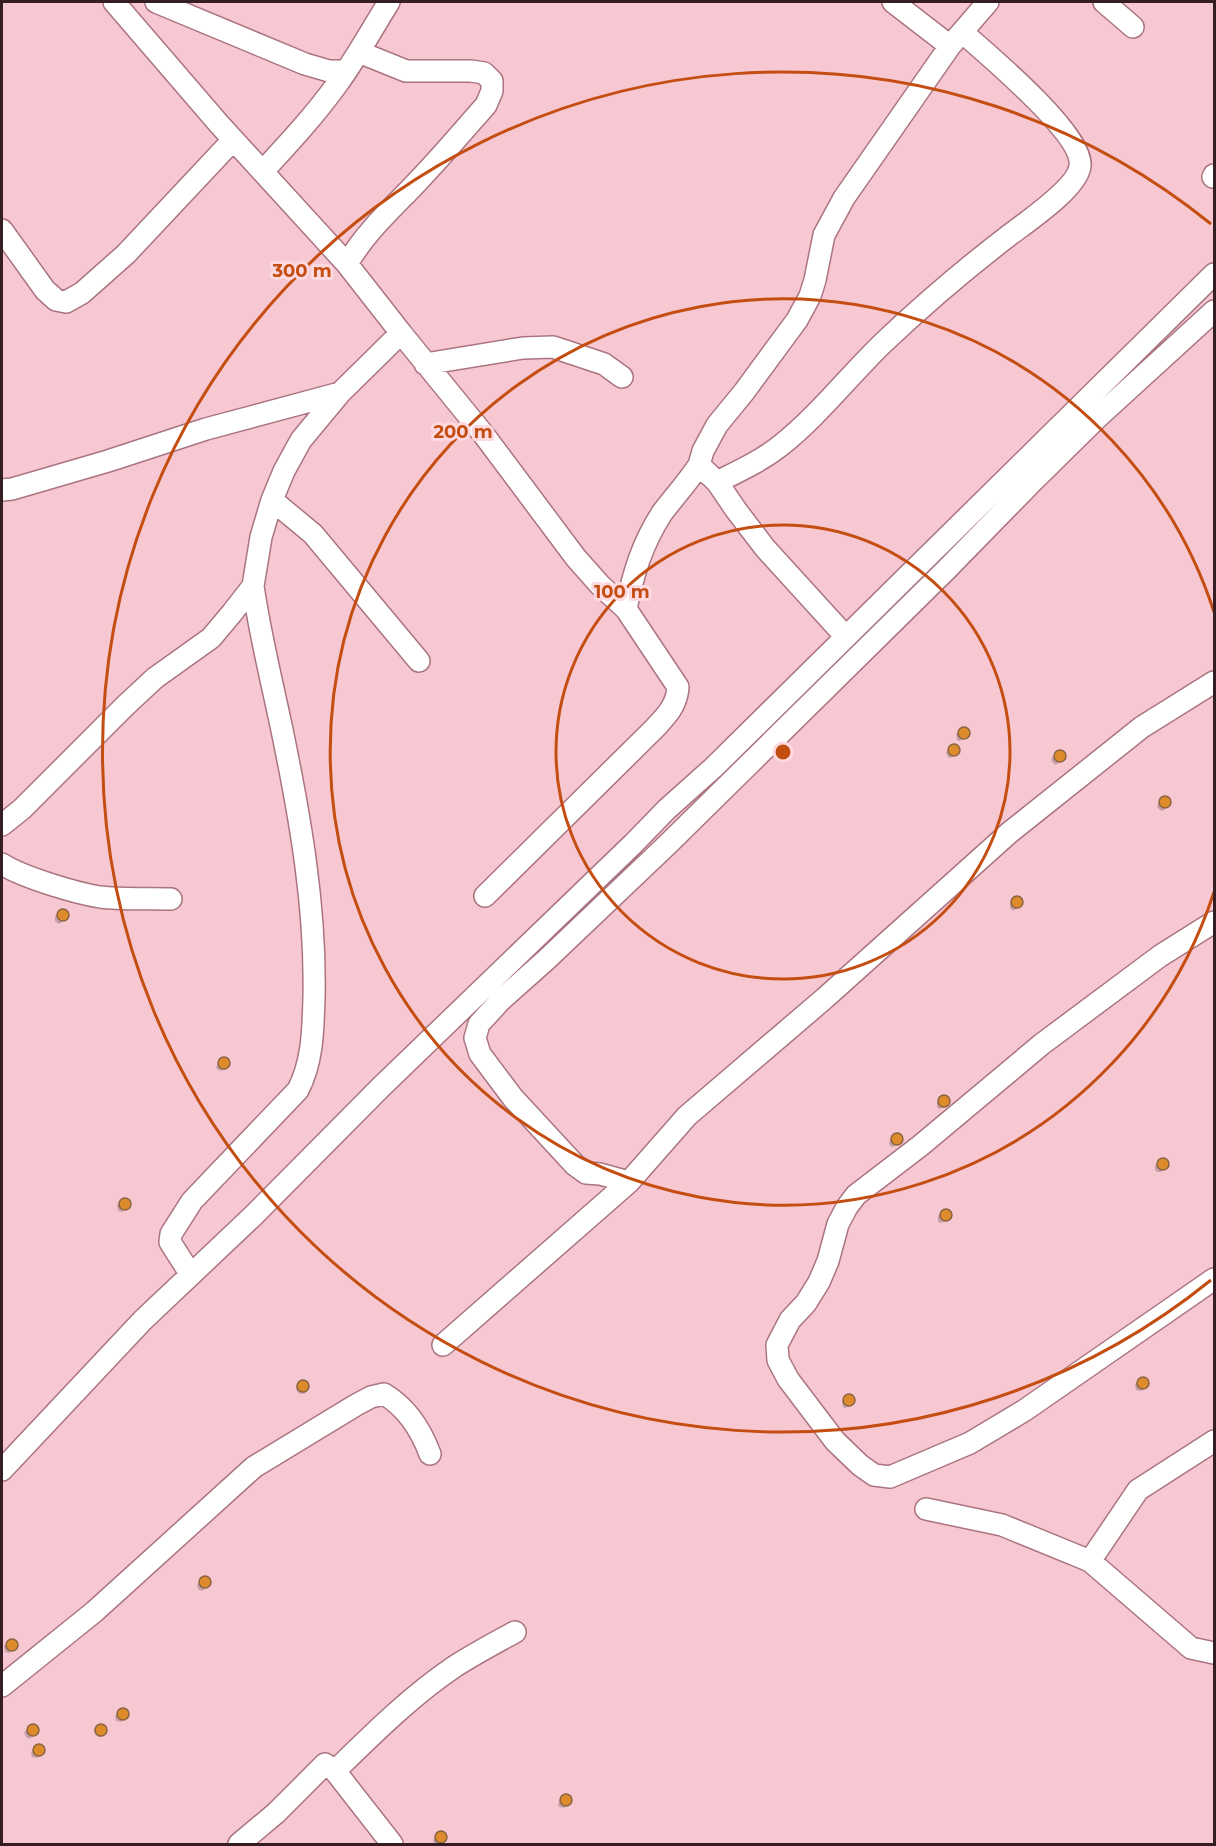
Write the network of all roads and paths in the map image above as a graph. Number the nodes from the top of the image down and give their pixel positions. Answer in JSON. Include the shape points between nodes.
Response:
{"nodes":[{"id":1,"x":114,"y":2,"type":"edge"},
{"id":2,"x":156,"y":2,"type":"edge"},
{"id":3,"x":389,"y":2,"type":"edge"},
{"id":4,"x":893,"y":2,"type":"edge"},
{"id":5,"x":988,"y":2,"type":"edge"},
{"id":6,"x":1104,"y":2,"type":"edge"},
{"id":7,"x":1133,"y":27,"type":"dead end"},
{"id":8,"x":956,"y":39,"type":"junction"},
{"id":9,"x":359,"y":52,"type":"junction"},
{"id":10,"x":346,"y":71,"type":"junction"},
{"id":11,"x":233,"y":140,"type":"junction"},
{"id":12,"x":263,"y":171,"type":"junction"},
{"id":13,"x":2,"y":230,"type":"edge"},
{"id":14,"x":347,"y":264,"type":"junction"},
{"id":15,"x":1215,"y":274,"type":"edge"},
{"id":16,"x":1215,"y":311,"type":"edge"},
{"id":17,"x":400,"y":333,"type":"junction"},
{"id":18,"x":425,"y":364,"type":"junction"},
{"id":19,"x":622,"y":377,"type":"dead end"},
{"id":20,"x":340,"y":393,"type":"junction"},
{"id":21,"x":699,"y":465,"type":"junction"},
{"id":22,"x":717,"y":482,"type":"junction"},
{"id":23,"x":2,"y":490,"type":"edge"},
{"id":24,"x":272,"y":500,"type":"junction"},
{"id":25,"x":253,"y":586,"type":"junction"},
{"id":26,"x":626,"y":609,"type":"junction"},
{"id":27,"x":846,"y":637,"type":"junction"},
{"id":28,"x":419,"y":661,"type":"dead end"},
{"id":29,"x":1215,"y":682,"type":"edge"},
{"id":30,"x":765,"y":715,"type":"junction"},
{"id":31,"x":779,"y":733,"type":"junction"},
{"id":32,"x":2,"y":825,"type":"edge"},
{"id":33,"x":2,"y":864,"type":"edge"},
{"id":34,"x":485,"y":896,"type":"dead end"},
{"id":35,"x":171,"y":899,"type":"dead end"},
{"id":36,"x":1215,"y":922,"type":"edge"},
{"id":37,"x":628,"y":1182,"type":"junction"},
{"id":38,"x":191,"y":1275,"type":"junction"},
{"id":39,"x":1215,"y":1279,"type":"edge"},
{"id":40,"x":443,"y":1345,"type":"dead end"},
{"id":41,"x":1215,"y":1441,"type":"edge"},
{"id":42,"x":430,"y":1454,"type":"dead end"},
{"id":43,"x":2,"y":1470,"type":"edge"},
{"id":44,"x":926,"y":1509,"type":"dead end"},
{"id":45,"x":1090,"y":1561,"type":"junction"},
{"id":46,"x":515,"y":1632,"type":"dead end"},
{"id":47,"x":1214,"y":1659,"type":"edge"},
{"id":48,"x":2,"y":1686,"type":"edge"},
{"id":49,"x":335,"y":1771,"type":"junction"},
{"id":50,"x":239,"y":1845,"type":"edge"},
{"id":51,"x":392,"y":1845,"type":"edge"}],
"edges":[{"from":1,"to":11,"type":"street"},
{"from":2,"to":10,"type":"street","via":[[305,64]]},
{"from":3,"to":9,"type":"street"},
{"from":4,"to":8,"type":"street"},
{"from":5,"to":8,"type":"street"},
{"from":6,"to":7,"type":"street"},
{"from":8,"to":21,"type":"street","via":[[844,198],[824,235],[810,296],[797,320],[710,435]]},
{"from":8,"to":22,"type":"street","via":[[1036,99],[1056,121],[1081,164],[1077,176],[1051,203],[963,271],[882,344],[780,446]]},
{"from":9,"to":10,"type":"street"},
{"from":9,"to":14,"type":"street","via":[[406,71],[484,73],[492,81],[492,91],[486,105],[370,230]]},
{"from":10,"to":12,"type":"street"},
{"from":11,"to":12,"type":"street"},
{"from":11,"to":13,"type":"street","via":[[126,254],[82,294],[66,302],[56,300],[45,290]]},
{"from":12,"to":14,"type":"street"},
{"from":14,"to":17,"type":"street"},
{"from":15,"to":27,"type":"street"},
{"from":16,"to":31,"type":"street","via":[[1056,458]]},
{"from":17,"to":18,"type":"street"},
{"from":17,"to":20,"type":"street"},
{"from":18,"to":19,"type":"street","via":[[523,348],[553,348],[604,364]]},
{"from":18,"to":26,"type":"street","via":[[576,558]]},
{"from":20,"to":23,"type":"street"},
{"from":20,"to":24,"type":"street","via":[[301,440]]},
{"from":21,"to":22,"type":"street"},
{"from":21,"to":26,"type":"street","via":[[646,543],[633,574]]},
{"from":22,"to":27,"type":"street","via":[[765,548]]},
{"from":24,"to":25,"type":"street"},
{"from":24,"to":28,"type":"street","via":[[313,534]]},
{"from":25,"to":32,"type":"street","via":[[211,638],[155,678]]},
{"from":25,"to":38,"type":"street","via":[[308,878],[315,961],[313,1033],[306,1075],[298,1090],[192,1201],[171,1234],[170,1242]]},
{"from":26,"to":34,"type":"street","via":[[678,687],[677,700],[668,715]]},
{"from":27,"to":30,"type":"street"},
{"from":29,"to":37,"type":"street","via":[[1142,727],[1009,833],[687,1116]]},
{"from":30,"to":31,"type":"street"},
{"from":30,"to":38,"type":"street"},
{"from":31,"to":37,"type":"street","via":[[479,1024],[476,1038],[480,1054],[513,1098],[574,1165],[586,1173]]},
{"from":33,"to":35,"type":"street","via":[[54,885],[100,897]]},
{"from":36,"to":39,"type":"street","via":[[1161,956],[1042,1044],[856,1195],[838,1224],[819,1282],[790,1320],[777,1345],[778,1360],[835,1442],[874,1475],[890,1478],[970,1443],[1025,1410]]},
{"from":37,"to":40,"type":"street"},
{"from":38,"to":43,"type":"street","via":[[143,1320]]},
{"from":41,"to":45,"type":"street","via":[[1138,1490]]},
{"from":42,"to":48,"type":"street","via":[[398,1402],[384,1394],[356,1405],[254,1467],[102,1605]]},
{"from":44,"to":45,"type":"street","via":[[1002,1525]]},
{"from":45,"to":47,"type":"street","via":[[1191,1648]]},
{"from":46,"to":49,"type":"street","via":[[427,1687]]},
{"from":49,"to":50,"type":"street","via":[[325,1764]]},
{"from":49,"to":51,"type":"street"}]}
